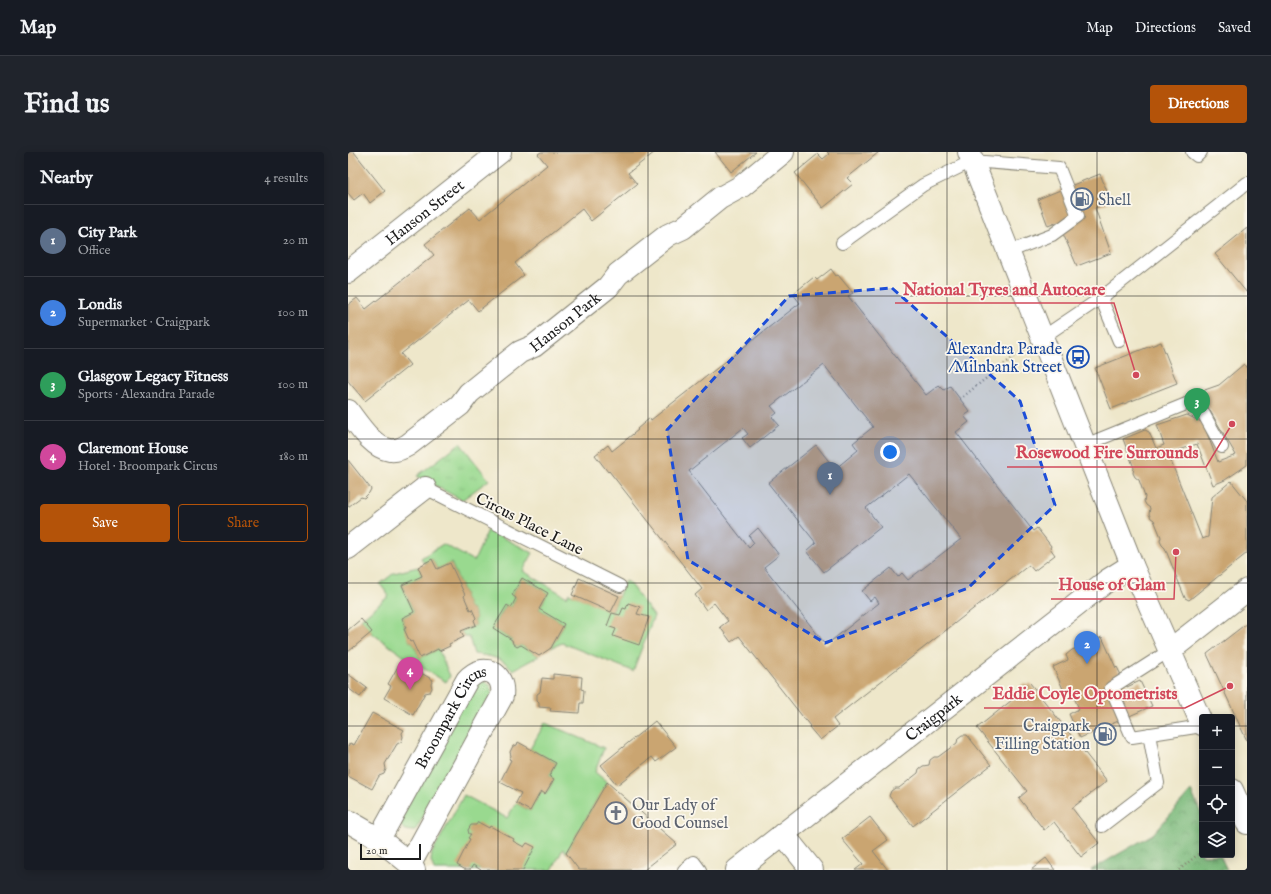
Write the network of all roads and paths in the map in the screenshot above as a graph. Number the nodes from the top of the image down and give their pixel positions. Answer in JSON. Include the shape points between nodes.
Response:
{"nodes":[{"id":1,"x":500,"y":152,"type":"edge"},
{"id":2,"x":783,"y":152,"type":"edge"},
{"id":3,"x":1192,"y":152,"type":"edge"},
{"id":4,"x":1201,"y":152,"type":"edge"},
{"id":5,"x":971,"y":156,"type":"edge"},
{"id":6,"x":1247,"y":183,"type":"edge"},
{"id":7,"x":842,"y":243,"type":"dead end"},
{"id":8,"x":1008,"y":252,"type":"junction"},
{"id":9,"x":348,"y":272,"type":"edge"},
{"id":10,"x":1101,"y":298,"type":"junction"},
{"id":11,"x":1043,"y":337,"type":"junction"},
{"id":12,"x":1119,"y":341,"type":"dead end"},
{"id":13,"x":960,"y":399,"type":"dead end"},
{"id":14,"x":348,"y":411,"type":"edge"},
{"id":15,"x":1085,"y":445,"type":"junction"},
{"id":16,"x":1222,"y":446,"type":"dead end"},
{"id":17,"x":425,"y":488,"type":"joint"},
{"id":18,"x":348,"y":548,"type":"edge"},
{"id":19,"x":1132,"y":565,"type":"junction"},
{"id":20,"x":620,"y":586,"type":"dead end"},
{"id":21,"x":1247,"y":590,"type":"edge"},
{"id":22,"x":1169,"y":651,"type":"junction"},
{"id":23,"x":1199,"y":718,"type":"edge"},
{"id":24,"x":1199,"y":726,"type":"edge"},
{"id":25,"x":1149,"y":734,"type":"junction"},
{"id":26,"x":1235,"y":797,"type":"edge"},
{"id":27,"x":348,"y":821,"type":"edge"},
{"id":28,"x":1247,"y":823,"type":"edge"},
{"id":29,"x":1102,"y":826,"type":"dead end"},
{"id":30,"x":783,"y":834,"type":"junction"},
{"id":31,"x":379,"y":839,"type":"junction"},
{"id":32,"x":1199,"y":853,"type":"edge"},
{"id":33,"x":412,"y":867,"type":"edge"},
{"id":34,"x":684,"y":870,"type":"edge"},
{"id":35,"x":700,"y":870,"type":"edge"},
{"id":36,"x":737,"y":870,"type":"edge"},
{"id":37,"x":812,"y":870,"type":"edge"},
{"id":38,"x":1179,"y":870,"type":"edge"}],
"edges":[{"from":1,"to":9,"type":"street","name":"Hanson Street"},
{"from":2,"to":14,"type":"street","name":"Hanson Park","via":[[742,186],[720,198],[683,228],[668,234],[618,274],[608,287],[534,346],[520,352],[468,393],[460,404],[408,445],[390,450],[379,446],[370,439]]},
{"from":3,"to":4,"type":"lane","via":[[1197,156]]},
{"from":5,"to":7,"type":"lane","via":[[923,185]]},
{"from":5,"to":8,"type":"street"},
{"from":5,"to":8,"type":"lane","via":[[1060,168],[1078,216],[1052,235]]},
{"from":6,"to":10,"type":"lane"},
{"from":8,"to":11,"type":"street"},
{"from":10,"to":11,"type":"lane"},
{"from":10,"to":12,"type":"lane"},
{"from":11,"to":13,"type":"path"},
{"from":11,"to":15,"type":"street"},
{"from":15,"to":16,"type":"lane","via":[[1196,400]]},
{"from":15,"to":19,"type":"street"},
{"from":17,"to":18,"type":"street"},
{"from":17,"to":20,"type":"lane","name":"Circus Place Lane"},
{"from":19,"to":22,"type":"street"},
{"from":19,"to":30,"type":"street","name":"Craigpark","via":[[1105,583]]},
{"from":21,"to":22,"type":"street"},
{"from":22,"to":23,"type":"street"},
{"from":22,"to":25,"type":"lane","via":[[1111,688],[1132,737]]},
{"from":24,"to":25,"type":"lane"},
{"from":25,"to":29,"type":"lane","via":[[1158,783]]},
{"from":26,"to":28,"type":"street"},
{"from":27,"to":31,"type":"street"},
{"from":30,"to":36,"type":"street","name":"Craigpark"},
{"from":30,"to":37,"type":"street"},
{"from":31,"to":33,"type":"street"},
{"from":31,"to":33,"type":"street","name":"Broompark Circus","via":[[467,680],[472,674],[480,671],[495,674],[503,688],[502,696]]},
{"from":32,"to":38,"type":"path"},
{"from":34,"to":35,"type":"lane","via":[[694,862]]}]}
